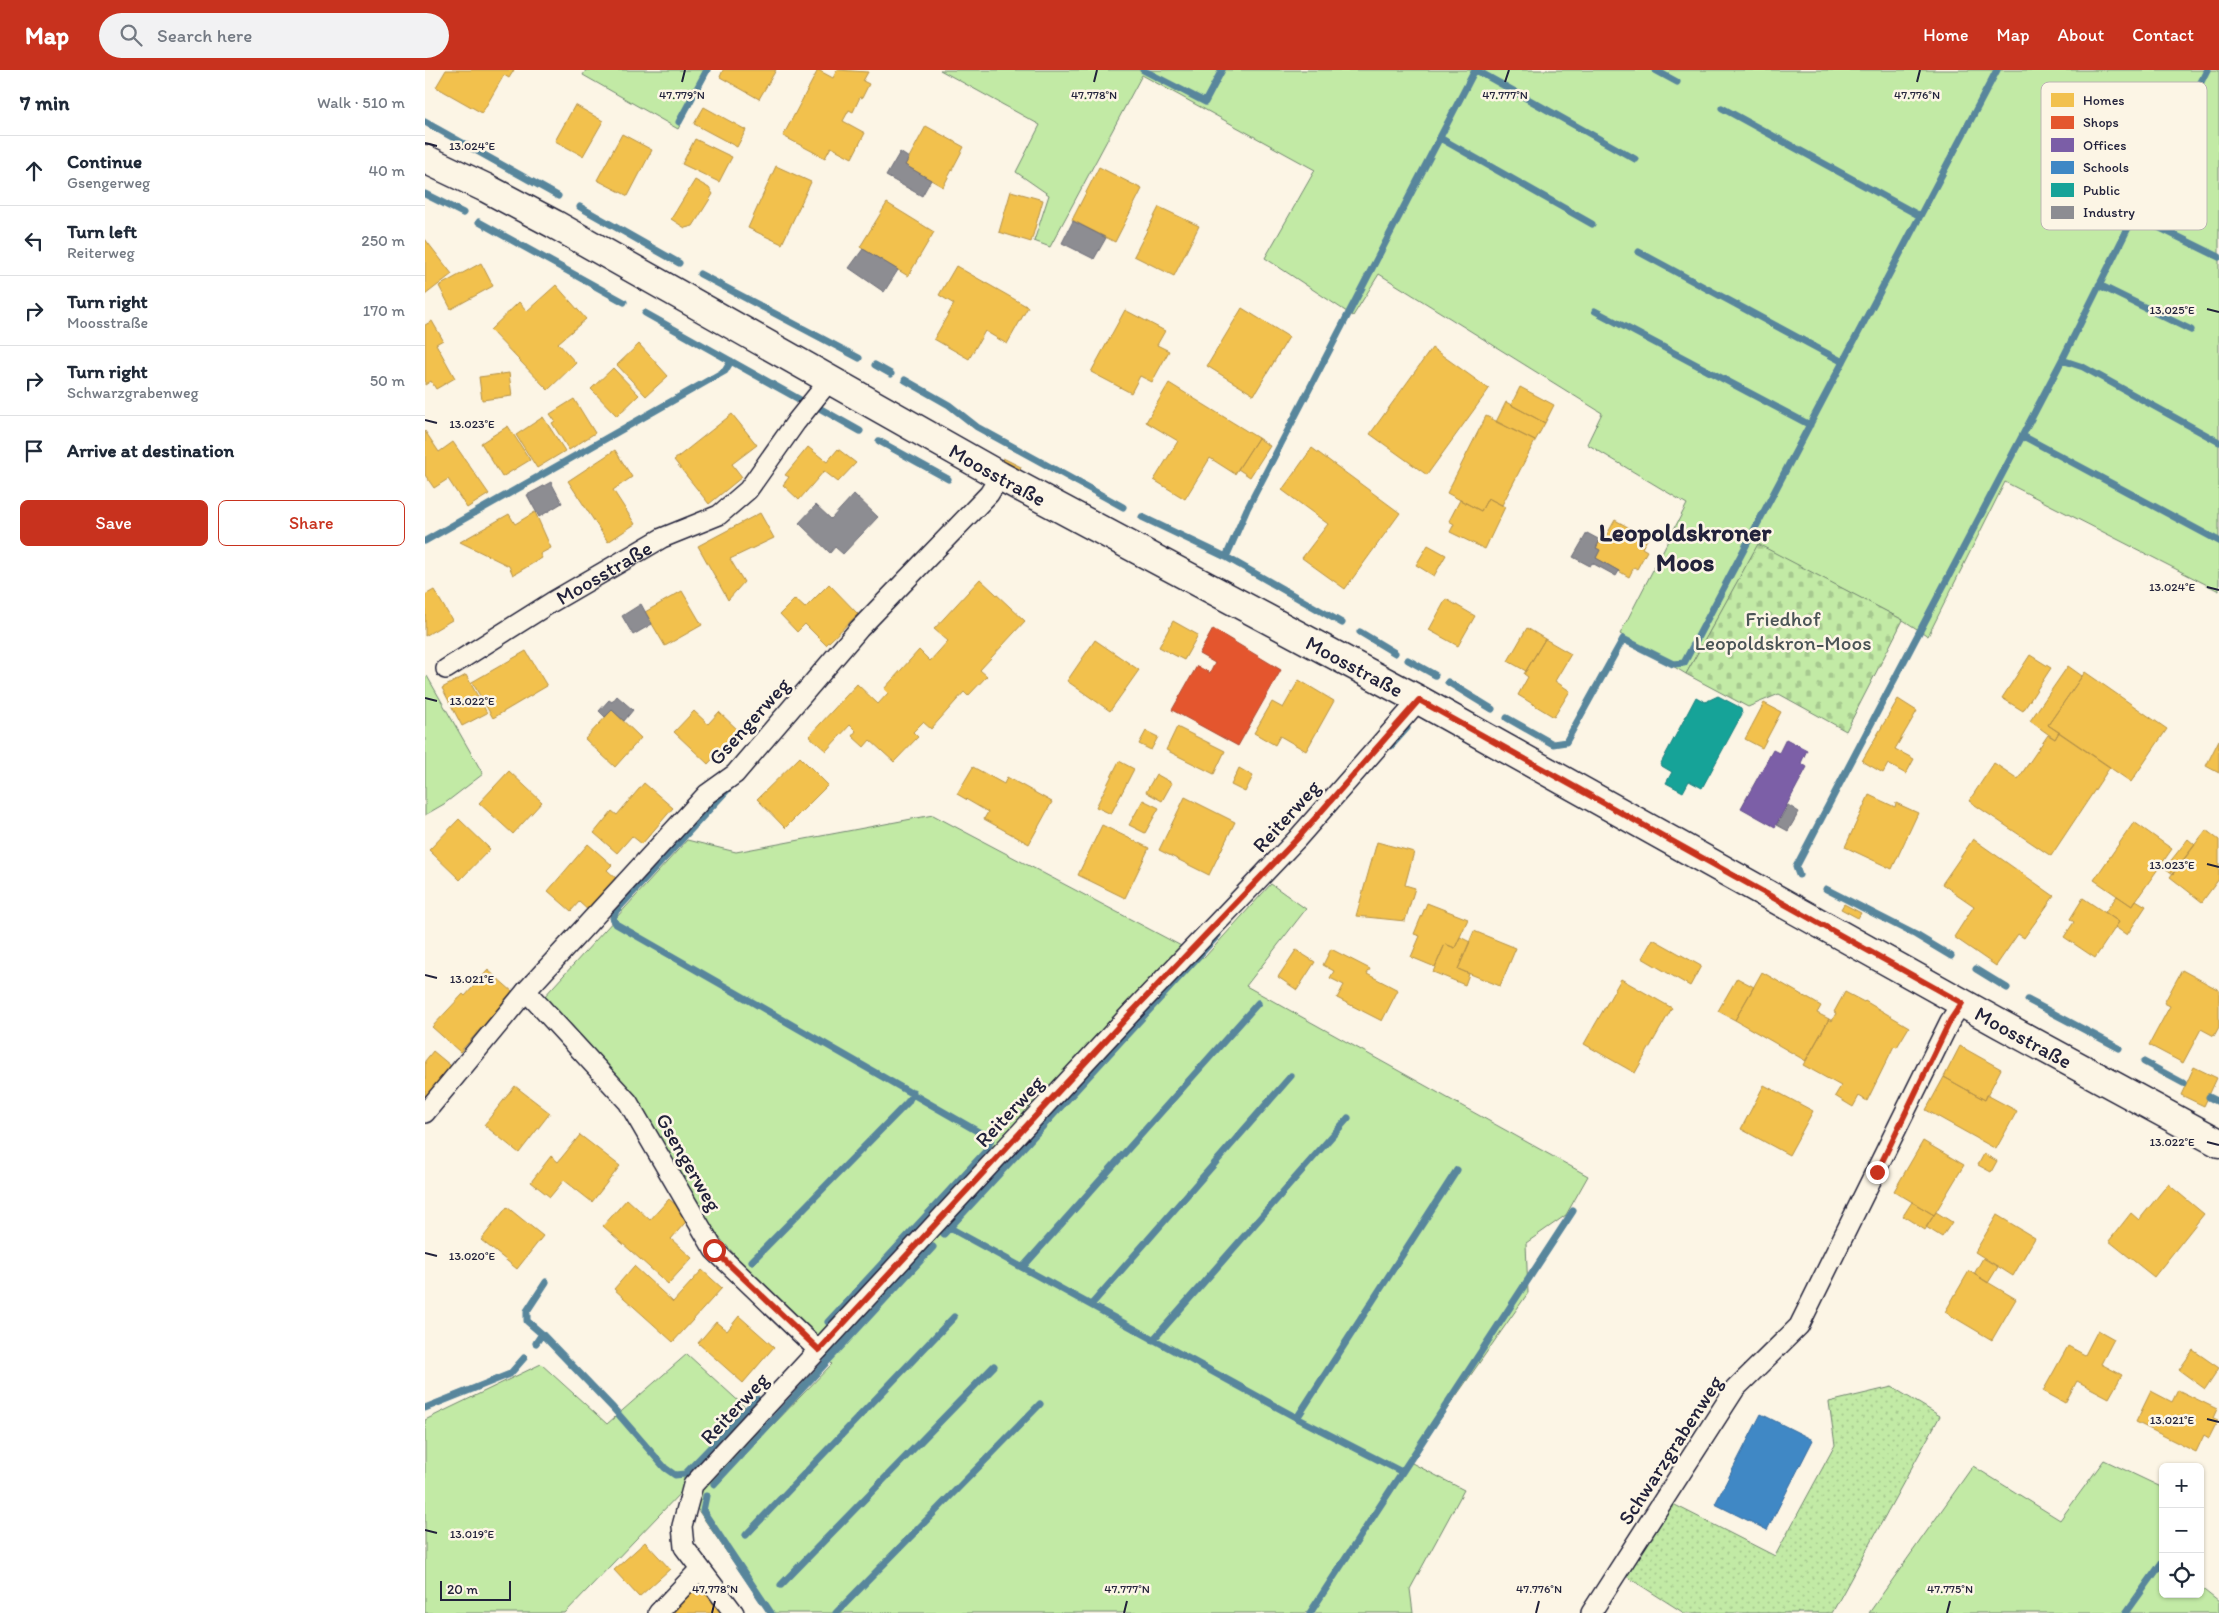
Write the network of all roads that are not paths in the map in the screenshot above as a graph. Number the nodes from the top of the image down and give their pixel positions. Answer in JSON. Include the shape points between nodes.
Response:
{"nodes":[{"id":1,"x":425,"y":159,"type":"edge"},
{"id":2,"x":829,"y":381,"type":"junction"},
{"id":3,"x":1000,"y":476,"type":"junction"},
{"id":4,"x":446,"y":669,"type":"dead end"},
{"id":5,"x":1419,"y":700,"type":"junction"},
{"id":6,"x":526,"y":991,"type":"junction"},
{"id":7,"x":1962,"y":1003,"type":"junction"},
{"id":8,"x":425,"y":1112,"type":"edge"},
{"id":9,"x":2219,"y":1143,"type":"edge"},
{"id":10,"x":819,"y":1350,"type":"junction"},
{"id":11,"x":699,"y":1570,"type":"junction"},
{"id":12,"x":658,"y":1613,"type":"edge"},
{"id":13,"x":734,"y":1613,"type":"edge"},
{"id":14,"x":1591,"y":1613,"type":"edge"}],
"edges":[{"from":1,"to":2,"type":"street","name":"Moosstraße","via":[[554,224]]},
{"from":2,"to":3,"type":"street","name":"Moosstraße"},
{"from":2,"to":4,"type":"street","name":"Moosstraße","via":[[748,490],[719,515],[662,538]]},
{"from":3,"to":5,"type":"street","name":"Moosstraße"},
{"from":3,"to":6,"type":"street","name":"Gsengerweg","via":[[989,494],[859,630],[735,774],[707,794]]},
{"from":5,"to":7,"type":"street","name":"Moosstraße"},
{"from":5,"to":10,"type":"street","name":"Reiterweg","via":[[1297,839]]},
{"from":6,"to":8,"type":"street","name":"Gsengerweg"},
{"from":6,"to":10,"type":"street","name":"Gsengerweg","via":[[628,1102],[714,1250]]},
{"from":7,"to":9,"type":"street","name":"Moosstraße"},
{"from":7,"to":14,"type":"street","name":"Schwarzgrabenweg","via":[[1950,1021],[1799,1326],[1735,1389]]},
{"from":10,"to":11,"type":"street","name":"Reiterweg","via":[[693,1485],[682,1526],[684,1547]]},
{"from":11,"to":12,"type":"street"},
{"from":11,"to":13,"type":"street","name":"Reiterweg"}]}
